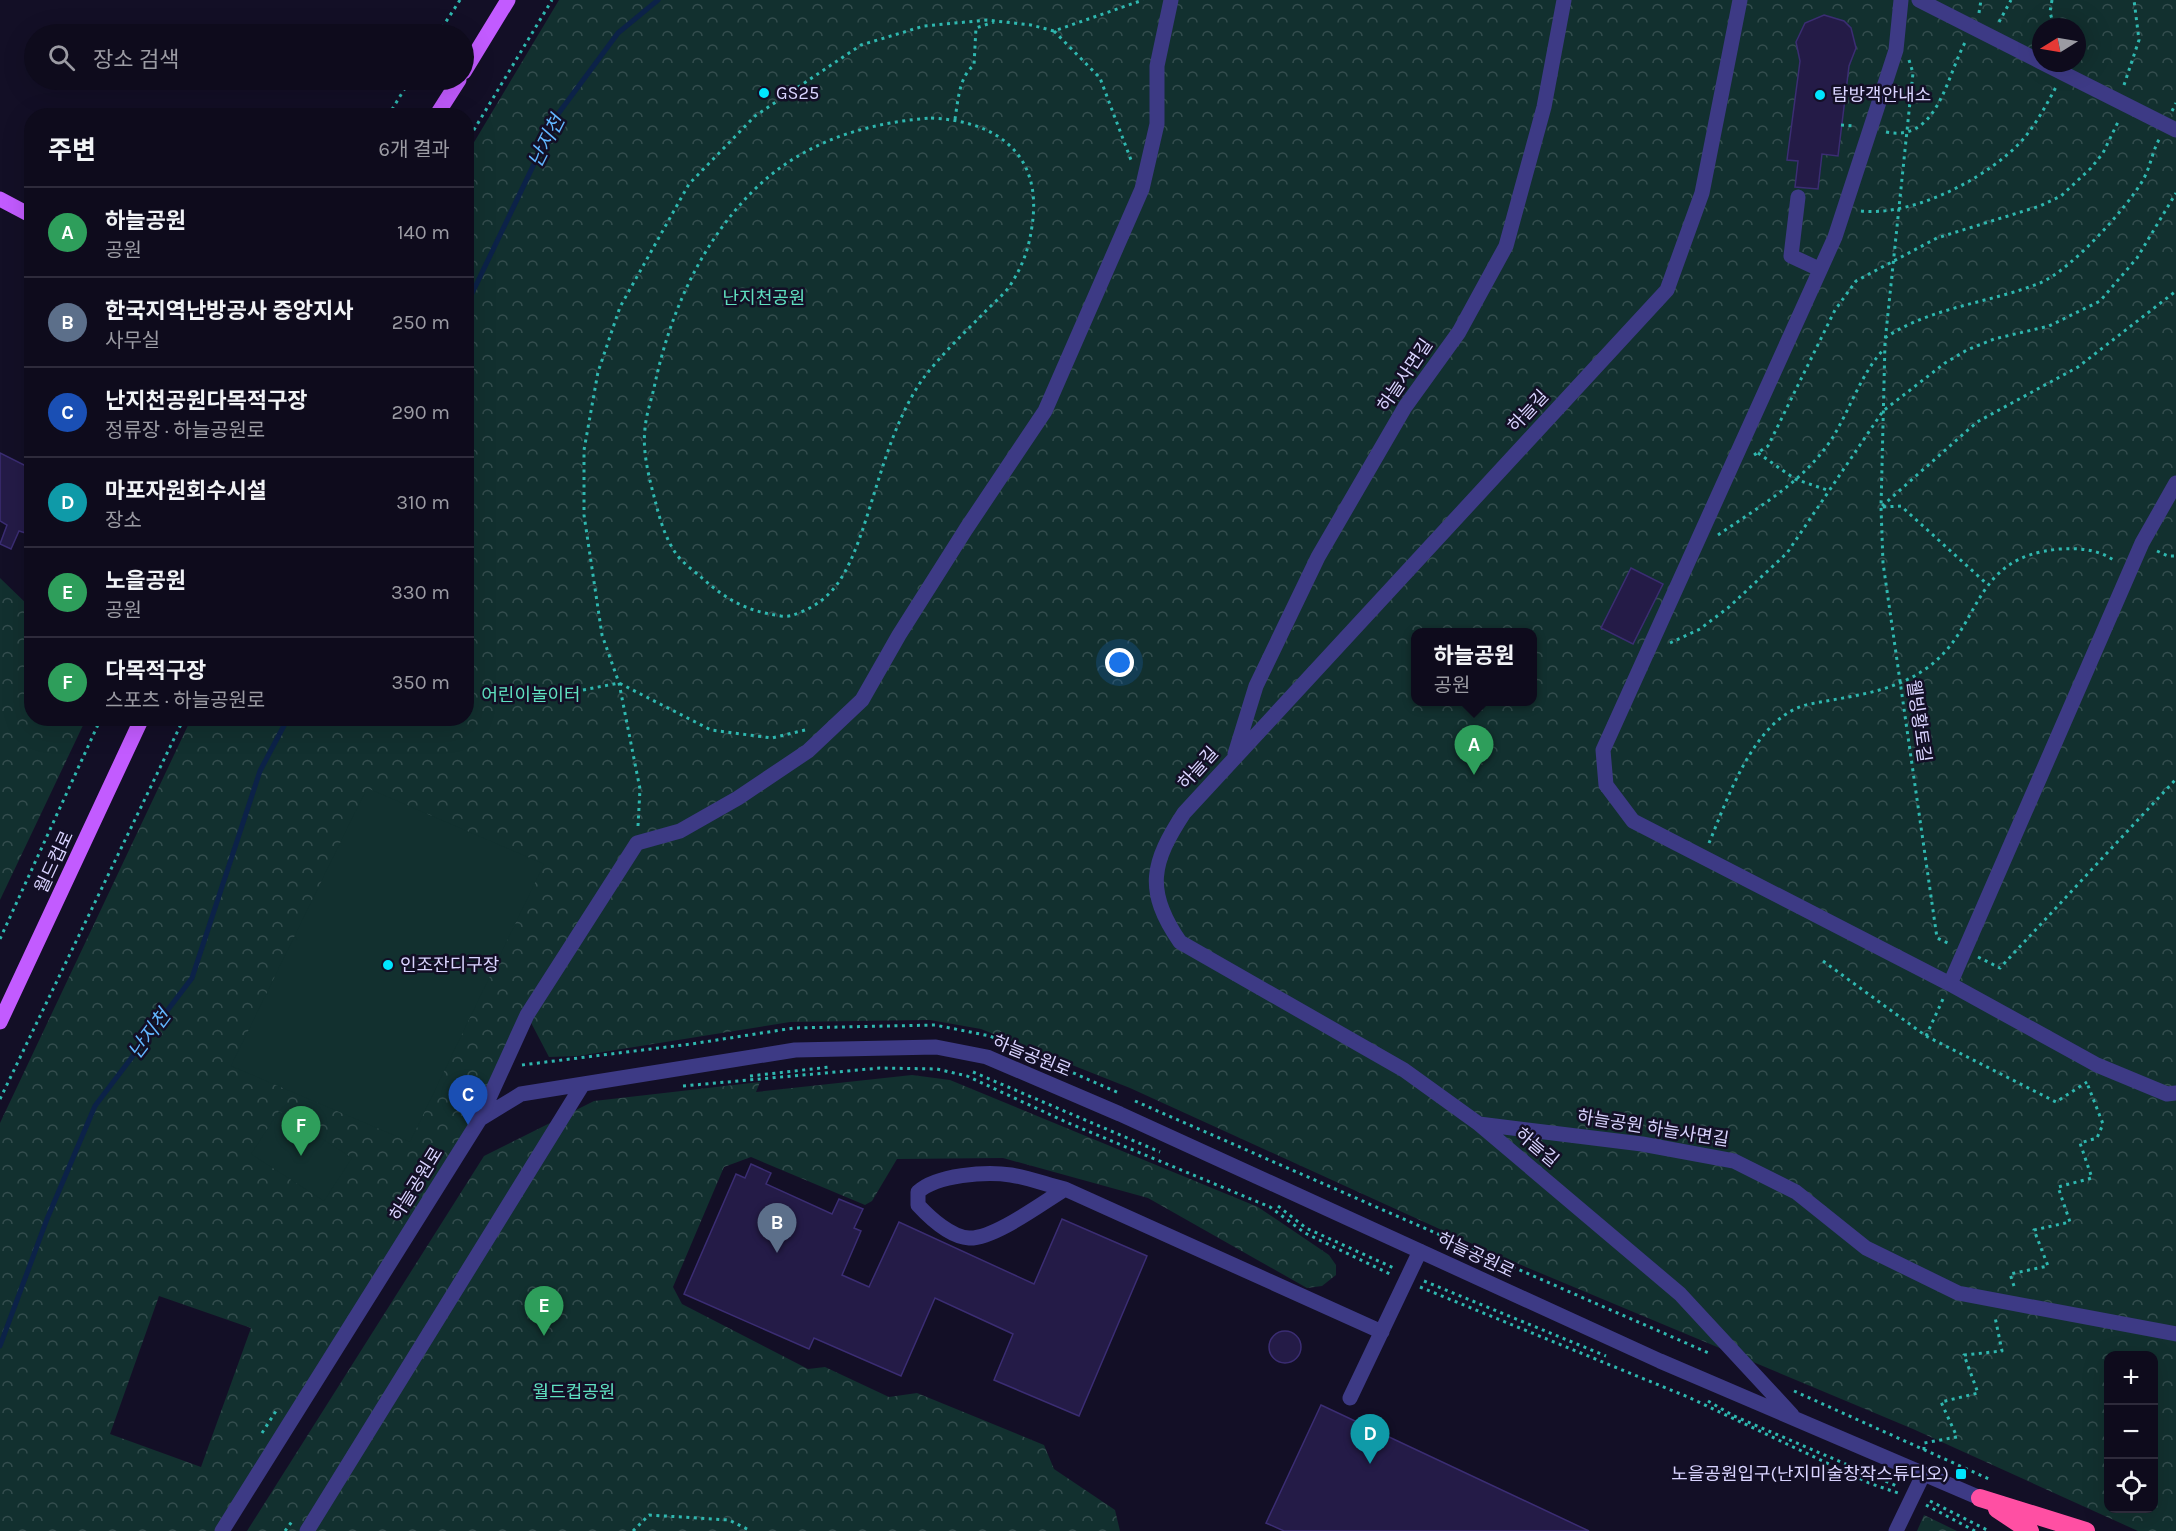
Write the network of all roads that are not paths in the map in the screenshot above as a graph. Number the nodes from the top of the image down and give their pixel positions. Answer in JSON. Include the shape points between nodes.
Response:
{"nodes":[{"id":1,"x":508,"y":0,"type":"edge"},
{"id":2,"x":1171,"y":0,"type":"edge"},
{"id":3,"x":1564,"y":0,"type":"edge"},
{"id":4,"x":1740,"y":0,"type":"edge"},
{"id":5,"x":1901,"y":0,"type":"edge"},
{"id":6,"x":1919,"y":0,"type":"edge"},
{"id":7,"x":474,"y":56,"type":"edge"},
{"id":8,"x":2032,"y":57,"type":"edge"},
{"id":9,"x":2061,"y":72,"type":"edge"},
{"id":10,"x":453,"y":90,"type":"edge"},
{"id":11,"x":441,"y":108,"type":"edge"},
{"id":12,"x":2173,"y":129,"type":"edge"},
{"id":13,"x":1798,"y":196,"type":"dead end"},
{"id":14,"x":0,"y":199,"type":"edge"},
{"id":15,"x":24,"y":212,"type":"edge"},
{"id":16,"x":1819,"y":269,"type":"junction"},
{"id":17,"x":2176,"y":483,"type":"edge"},
{"id":18,"x":138,"y":726,"type":"edge"},
{"id":19,"x":1234,"y":757,"type":"junction"},
{"id":20,"x":1950,"y":984,"type":"junction"},
{"id":21,"x":0,"y":1022,"type":"edge"},
{"id":22,"x":583,"y":1084,"type":"junction"},
{"id":23,"x":2176,"y":1093,"type":"edge"},
{"id":24,"x":480,"y":1119,"type":"junction"},
{"id":25,"x":1479,"y":1124,"type":"junction"},
{"id":26,"x":1065,"y":1189,"type":"junction"},
{"id":27,"x":1420,"y":1251,"type":"junction"},
{"id":28,"x":1382,"y":1332,"type":"junction"},
{"id":29,"x":2176,"y":1334,"type":"edge"},
{"id":30,"x":1350,"y":1398,"type":"dead end"},
{"id":31,"x":1796,"y":1420,"type":"junction"},
{"id":32,"x":1923,"y":1475,"type":"junction"},
{"id":33,"x":1980,"y":1498,"type":"junction"},
{"id":34,"x":222,"y":1531,"type":"edge"},
{"id":35,"x":307,"y":1531,"type":"edge"},
{"id":36,"x":1896,"y":1531,"type":"edge"},
{"id":37,"x":2030,"y":1531,"type":"edge"},
{"id":38,"x":2086,"y":1531,"type":"edge"}],
"edges":[{"from":1,"to":7,"type":"main road"},
{"from":2,"to":24,"type":"street","via":[[1157,66],[1157,124],[1142,189],[1045,411],[936,577],[862,700],[808,751],[738,798],[680,831],[637,843],[527,1015]]},
{"from":3,"to":19,"type":"street","name":"하늘사면길","via":[[1544,107],[1506,246],[1460,332],[1405,407],[1318,557],[1256,686]]},
{"from":4,"to":19,"type":"street","name":"하늘길","via":[[1702,193],[1667,290]]},
{"from":5,"to":16,"type":"street","via":[[1896,50],[1835,237]]},
{"from":6,"to":8,"type":"street"},
{"from":9,"to":12,"type":"street"},
{"from":10,"to":11,"type":"main road"},
{"from":13,"to":16,"type":"street","via":[[1791,256]]},
{"from":14,"to":15,"type":"main road"},
{"from":16,"to":20,"type":"street","via":[[1603,750],[1606,785],[1633,821]]},
{"from":17,"to":20,"type":"street","via":[[2142,543]]},
{"from":18,"to":21,"type":"main road","name":"월드컵로"},
{"from":19,"to":25,"type":"street","name":"하늘길","via":[[1184,813],[1162,847],[1156,878],[1162,917],[1180,942],[1404,1070]]},
{"from":20,"to":23,"type":"street","via":[[2097,1065],[2167,1094]]},
{"from":22,"to":24,"type":"street","name":"하늘공원로","via":[[521,1094]]},
{"from":22,"to":27,"type":"street","name":"하늘공원로","via":[[795,1050],[936,1047],[987,1057]]},
{"from":22,"to":35,"type":"street"},
{"from":24,"to":34,"type":"street","name":"하늘공원로"},
{"from":25,"to":29,"type":"street","name":"하늘공원 하늘사면길","via":[[1631,1142],[1734,1161],[1796,1192],[1866,1248],[1958,1293]]},
{"from":25,"to":31,"type":"street","name":"하늘길","via":[[1680,1294]]},
{"from":26,"to":26,"type":"street","via":[[1010,1174],[964,1176],[927,1183],[918,1192],[918,1205],[951,1232],[967,1238],[984,1237]]},
{"from":26,"to":28,"type":"street"},
{"from":27,"to":28,"type":"street"},
{"from":27,"to":31,"type":"street","name":"하늘공원로"},
{"from":28,"to":30,"type":"street"},
{"from":31,"to":32,"type":"street","name":"하늘공원로"},
{"from":32,"to":33,"type":"street","name":"하늘공원로"},
{"from":32,"to":36,"type":"street"},
{"from":33,"to":37,"type":"highway"},
{"from":33,"to":38,"type":"highway"}]}
